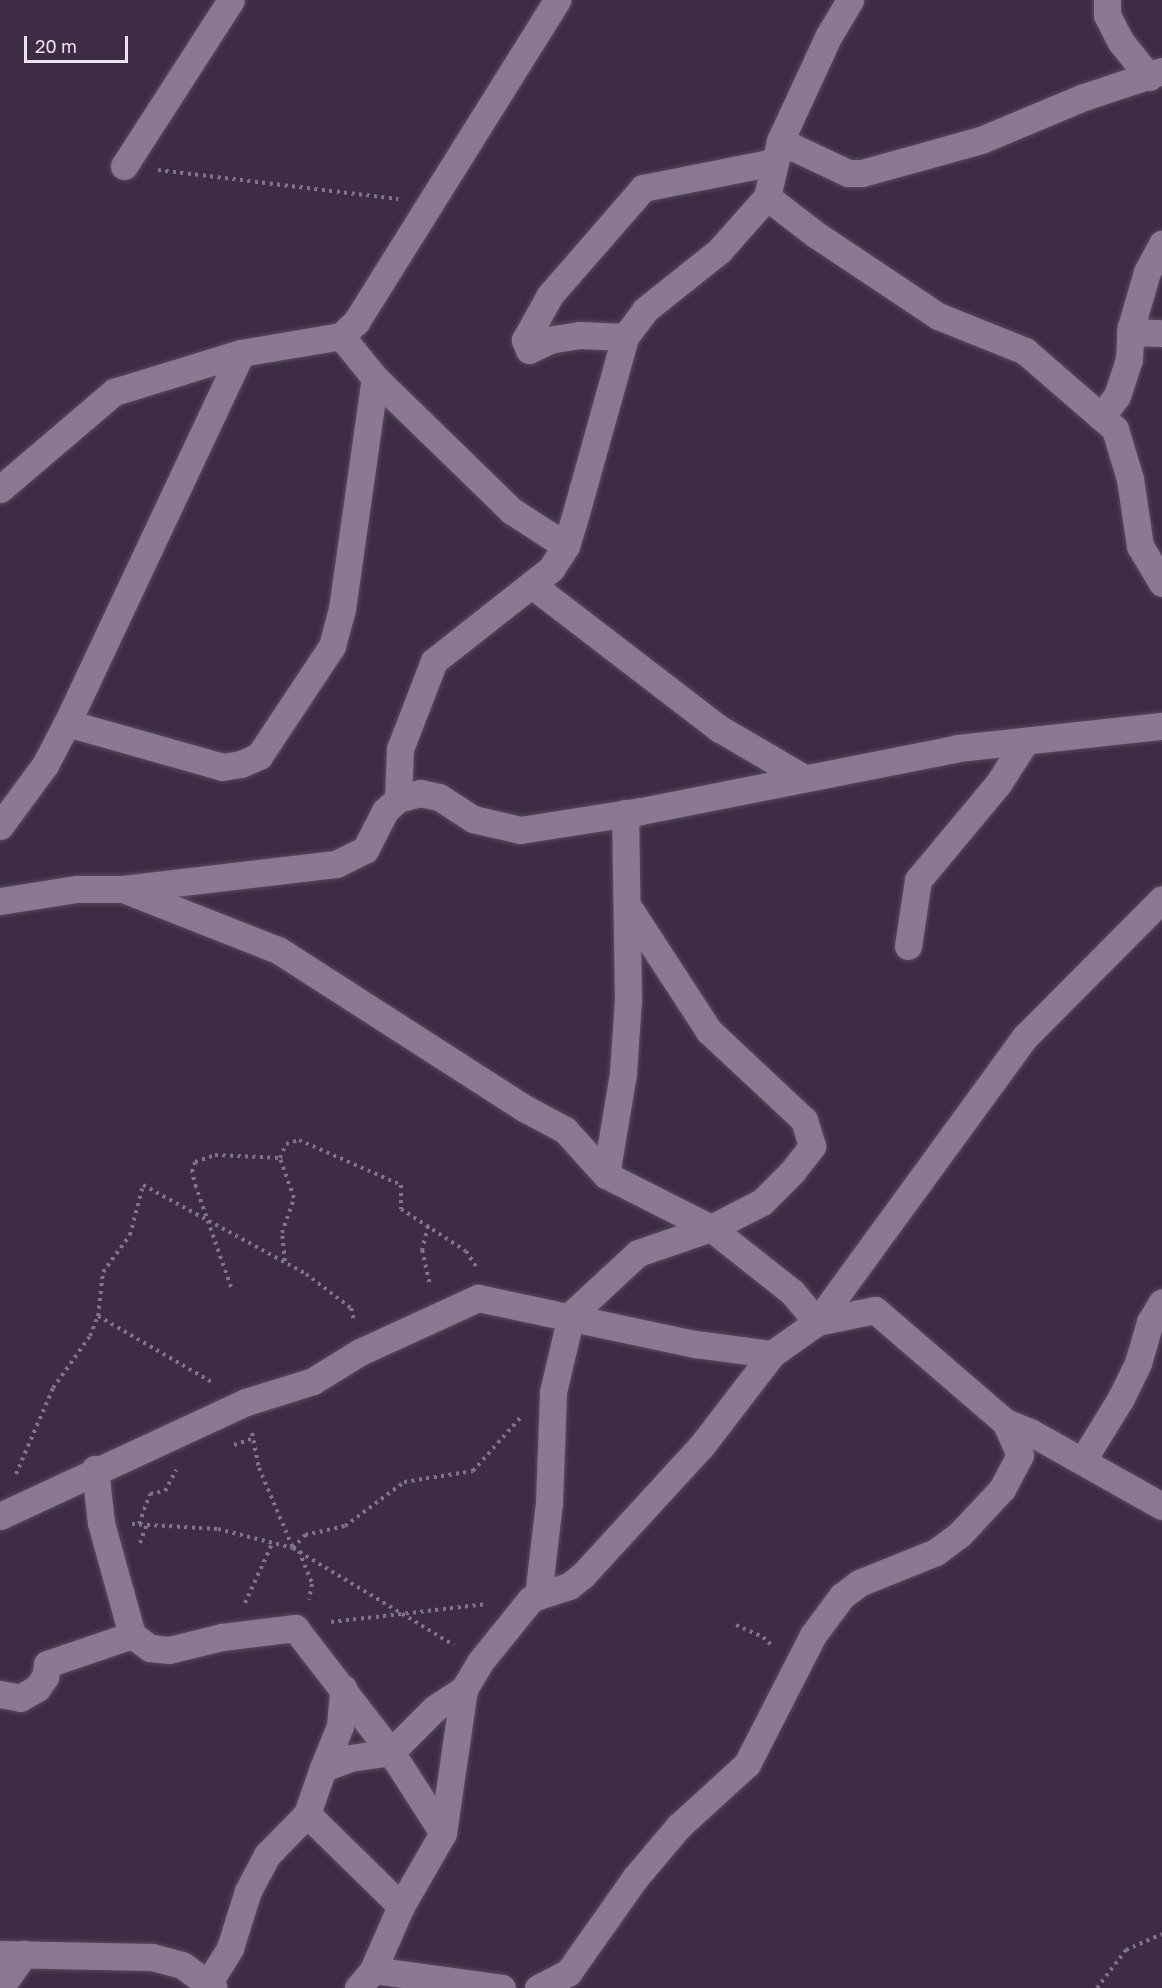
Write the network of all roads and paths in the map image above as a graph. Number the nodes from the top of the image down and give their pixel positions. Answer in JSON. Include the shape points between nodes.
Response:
{"nodes":[{"id":1,"x":231,"y":0,"type":"edge"},
{"id":2,"x":557,"y":0,"type":"edge"},
{"id":3,"x":850,"y":0,"type":"edge"},
{"id":4,"x":1107,"y":0,"type":"edge"},
{"id":5,"x":1155,"y":74,"type":"edge"},
{"id":6,"x":777,"y":152,"type":"junction"},
{"id":7,"x":124,"y":166,"type":"joint"},
{"id":8,"x":767,"y":197,"type":"junction"},
{"id":9,"x":431,"y":203,"type":"junction"},
{"id":10,"x":1162,"y":244,"type":"edge"},
{"id":11,"x":1130,"y":332,"type":"junction"},
{"id":12,"x":1162,"y":333,"type":"edge"},
{"id":13,"x":341,"y":336,"type":"junction"},
{"id":14,"x":625,"y":337,"type":"junction"},
{"id":15,"x":241,"y":353,"type":"junction"},
{"id":16,"x":375,"y":378,"type":"junction"},
{"id":17,"x":1101,"y":417,"type":"junction"},
{"id":18,"x":0,"y":489,"type":"edge"},
{"id":19,"x":566,"y":546,"type":"junction"},
{"id":20,"x":1162,"y":583,"type":"edge"},
{"id":21,"x":532,"y":585,"type":"junction"},
{"id":22,"x":67,"y":723,"type":"junction"},
{"id":23,"x":1162,"y":726,"type":"edge"},
{"id":24,"x":1025,"y":742,"type":"junction"},
{"id":25,"x":804,"y":778,"type":"junction"},
{"id":26,"x":398,"y":799,"type":"junction"},
{"id":27,"x":625,"y":813,"type":"junction"},
{"id":28,"x":4,"y":814,"type":"edge"},
{"id":29,"x":123,"y":889,"type":"junction"},
{"id":30,"x":1162,"y":899,"type":"edge"},
{"id":31,"x":0,"y":901,"type":"edge"},
{"id":32,"x":630,"y":910,"type":"junction"},
{"id":33,"x":908,"y":946,"type":"dead end"},
{"id":34,"x":280,"y":1158,"type":"junction"},
{"id":35,"x":606,"y":1175,"type":"junction"},
{"id":36,"x":205,"y":1218,"type":"junction"},
{"id":37,"x":428,"y":1226,"type":"junction"},
{"id":38,"x":711,"y":1228,"type":"junction"},
{"id":39,"x":286,"y":1262,"type":"junction"},
{"id":40,"x":231,"y":1287,"type":"dead end"},
{"id":41,"x":427,"y":1295,"type":"dead end"},
{"id":42,"x":482,"y":1299,"type":"junction"},
{"id":43,"x":1162,"y":1302,"type":"edge"},
{"id":44,"x":571,"y":1315,"type":"junction"},
{"id":45,"x":98,"y":1316,"type":"junction"},
{"id":46,"x":817,"y":1322,"type":"junction"},
{"id":47,"x":360,"y":1352,"type":"junction"},
{"id":48,"x":772,"y":1354,"type":"junction"},
{"id":49,"x":246,"y":1402,"type":"junction"},
{"id":50,"x":555,"y":1417,"type":"junction"},
{"id":51,"x":1005,"y":1422,"type":"junction"},
{"id":52,"x":254,"y":1438,"type":"junction"},
{"id":53,"x":222,"y":1449,"type":"dead end"},
{"id":54,"x":1083,"y":1460,"type":"junction"},
{"id":55,"x":180,"y":1464,"type":"dead end"},
{"id":56,"x":95,"y":1469,"type":"junction"},
{"id":57,"x":12,"y":1484,"type":"dead end"},
{"id":58,"x":1162,"y":1506,"type":"edge"},
{"id":59,"x":0,"y":1516,"type":"edge"},
{"id":60,"x":101,"y":1523,"type":"junction"},
{"id":61,"x":139,"y":1524,"type":"junction"},
{"id":62,"x":272,"y":1544,"type":"junction"},
{"id":63,"x":293,"y":1548,"type":"junction"},
{"id":64,"x":299,"y":1551,"type":"junction"},
{"id":65,"x":534,"y":1598,"type":"junction"},
{"id":66,"x":404,"y":1611,"type":"junction"},
{"id":67,"x":736,"y":1625,"type":"dead end"},
{"id":68,"x":295,"y":1628,"type":"junction"},
{"id":69,"x":255,"y":1633,"type":"junction"},
{"id":70,"x":132,"y":1635,"type":"junction"},
{"id":71,"x":480,"y":1662,"type":"junction"},
{"id":72,"x":793,"y":1677,"type":"junction"},
{"id":73,"x":343,"y":1688,"type":"junction"},
{"id":74,"x":464,"y":1689,"type":"junction"},
{"id":75,"x":0,"y":1694,"type":"edge"},
{"id":76,"x":391,"y":1752,"type":"junction"},
{"id":77,"x":323,"y":1768,"type":"junction"},
{"id":78,"x":307,"y":1814,"type":"junction"},
{"id":79,"x":443,"y":1833,"type":"junction"},
{"id":80,"x":401,"y":1906,"type":"junction"},
{"id":81,"x":1162,"y":1934,"type":"edge"},
{"id":82,"x":12,"y":1954,"type":"edge"},
{"id":83,"x":365,"y":1979,"type":"edge"},
{"id":84,"x":212,"y":1985,"type":"edge"},
{"id":85,"x":0,"y":1988,"type":"edge"},
{"id":86,"x":502,"y":1988,"type":"edge"},
{"id":87,"x":538,"y":1988,"type":"edge"},
{"id":88,"x":1097,"y":1988,"type":"edge"}],
"edges":[{"from":1,"to":7,"type":"street"},
{"from":2,"to":9,"type":"street"},
{"from":3,"to":6,"type":"street","via":[[828,37]]},
{"from":4,"to":5,"type":"street","via":[[1107,15],[1121,42]]},
{"from":5,"to":6,"type":"street","via":[[1084,97],[981,140],[862,172],[848,173]]},
{"from":6,"to":8,"type":"street"},
{"from":6,"to":14,"type":"street","via":[[643,188],[550,295],[525,340],[529,350],[550,340],[580,335]]},
{"from":7,"to":9,"type":"path"},
{"from":8,"to":14,"type":"street","via":[[719,251],[645,310]]},
{"from":8,"to":17,"type":"street","via":[[938,316],[1025,351]]},
{"from":9,"to":13,"type":"street","via":[[356,322]]},
{"from":10,"to":11,"type":"street","via":[[1147,272]]},
{"from":11,"to":12,"type":"street"},
{"from":11,"to":17,"type":"street","via":[[1129,360],[1117,396]]},
{"from":13,"to":15,"type":"street"},
{"from":13,"to":16,"type":"street"},
{"from":14,"to":19,"type":"street"},
{"from":15,"to":18,"type":"street","via":[[114,392]]},
{"from":15,"to":22,"type":"street"},
{"from":16,"to":19,"type":"street","via":[[512,511]]},
{"from":16,"to":22,"type":"street","via":[[342,609],[332,646],[259,756],[222,767]]},
{"from":17,"to":20,"type":"street","via":[[1114,429],[1130,479],[1140,546]]},
{"from":19,"to":21,"type":"street","via":[[551,569]]},
{"from":21,"to":25,"type":"street","via":[[720,729]]},
{"from":21,"to":26,"type":"street","via":[[434,662],[400,749]]},
{"from":22,"to":28,"type":"street","via":[[45,765]]},
{"from":23,"to":24,"type":"street"},
{"from":24,"to":25,"type":"street","via":[[958,748]]},
{"from":24,"to":33,"type":"street","via":[[998,784],[918,880]]},
{"from":25,"to":27,"type":"street"},
{"from":26,"to":27,"type":"street","via":[[420,793],[439,797],[473,819],[520,830]]},
{"from":26,"to":29,"type":"street","via":[[385,811],[365,850],[336,864]]},
{"from":27,"to":32,"type":"street"},
{"from":29,"to":31,"type":"street","via":[[77,889]]},
{"from":29,"to":35,"type":"street","via":[[278,950],[524,1108],[565,1130]]},
{"from":30,"to":46,"type":"street","via":[[1025,1037]]},
{"from":32,"to":35,"type":"street","via":[[623,1072]]},
{"from":32,"to":38,"type":"street","via":[[710,1031],[804,1120],[812,1146],[762,1203]]},
{"from":34,"to":36,"type":"path","via":[[215,1155],[195,1162],[192,1172]]},
{"from":34,"to":37,"type":"path","via":[[286,1144],[299,1140],[321,1146],[401,1185],[401,1209]]},
{"from":34,"to":39,"type":"path","via":[[294,1198],[282,1233]]},
{"from":35,"to":38,"type":"street"},
{"from":36,"to":39,"type":"path"},
{"from":36,"to":40,"type":"path"},
{"from":36,"to":45,"type":"path","via":[[143,1185],[130,1235],[103,1272]]},
{"from":37,"to":41,"type":"path","via":[[422,1250],[431,1281]]},
{"from":37,"to":42,"type":"path","via":[[465,1251],[478,1269]]},
{"from":38,"to":44,"type":"street","via":[[638,1254]]},
{"from":38,"to":46,"type":"street","via":[[792,1292]]},
{"from":39,"to":47,"type":"path","via":[[351,1308]]},
{"from":42,"to":44,"type":"street"},
{"from":42,"to":47,"type":"street","via":[[460,1303]]},
{"from":43,"to":54,"type":"street","via":[[1150,1322],[1138,1363],[1121,1398]]},
{"from":44,"to":48,"type":"street","via":[[695,1344]]},
{"from":44,"to":50,"type":"street","via":[[553,1392]]},
{"from":45,"to":49,"type":"path"},
{"from":45,"to":57,"type":"path","via":[[90,1336],[53,1389]]},
{"from":46,"to":48,"type":"street"},
{"from":46,"to":51,"type":"street","via":[[875,1311]]},
{"from":47,"to":49,"type":"street","via":[[314,1381]]},
{"from":48,"to":65,"type":"street","via":[[703,1444],[597,1562],[569,1586]]},
{"from":49,"to":52,"type":"path"},
{"from":49,"to":56,"type":"street"},
{"from":50,"to":63,"type":"path","via":[[524,1413],[473,1471],[404,1482],[345,1526],[305,1535]]},
{"from":50,"to":65,"type":"street"},
{"from":51,"to":54,"type":"street"},
{"from":51,"to":72,"type":"street","via":[[1020,1455],[1002,1489],[936,1552],[859,1583],[842,1596],[813,1635]]},
{"from":52,"to":53,"type":"path"},
{"from":52,"to":63,"type":"path","via":[[259,1468]]},
{"from":54,"to":58,"type":"street"},
{"from":55,"to":61,"type":"path","via":[[165,1491],[150,1494]]},
{"from":56,"to":59,"type":"street"},
{"from":56,"to":60,"type":"street"},
{"from":60,"to":61,"type":"path"},
{"from":60,"to":70,"type":"street"},
{"from":61,"to":62,"type":"path","via":[[218,1529]]},
{"from":62,"to":63,"type":"path"},
{"from":62,"to":69,"type":"path","via":[[236,1622]]},
{"from":63,"to":64,"type":"path"},
{"from":64,"to":66,"type":"path"},
{"from":64,"to":68,"type":"path","via":[[312,1584],[310,1598]]},
{"from":65,"to":66,"type":"path"},
{"from":65,"to":71,"type":"street"},
{"from":66,"to":68,"type":"path"},
{"from":66,"to":71,"type":"path"},
{"from":67,"to":72,"type":"path","via":[[763,1637]]},
{"from":68,"to":69,"type":"street"},
{"from":68,"to":73,"type":"street"},
{"from":69,"to":70,"type":"street","via":[[169,1650],[150,1648]]},
{"from":70,"to":75,"type":"street","via":[[47,1664],[45,1677],[37,1688],[20,1698]]},
{"from":71,"to":74,"type":"street"},
{"from":72,"to":87,"type":"street","via":[[747,1764],[687,1818],[635,1878],[568,1973]]},
{"from":73,"to":76,"type":"street"},
{"from":73,"to":77,"type":"street","via":[[340,1726]]},
{"from":74,"to":76,"type":"street","via":[[435,1708]]},
{"from":74,"to":79,"type":"street"},
{"from":76,"to":77,"type":"street","via":[[350,1758]]},
{"from":76,"to":79,"type":"street"},
{"from":77,"to":78,"type":"street"},
{"from":78,"to":80,"type":"street"},
{"from":78,"to":84,"type":"street","via":[[267,1855],[248,1892],[230,1948]]},
{"from":79,"to":80,"type":"street"},
{"from":80,"to":83,"type":"street"},
{"from":81,"to":88,"type":"path","via":[[1126,1950]]},
{"from":82,"to":84,"type":"street","via":[[152,1957],[183,1965]]},
{"from":82,"to":85,"type":"street"},
{"from":83,"to":86,"type":"street"}]}
